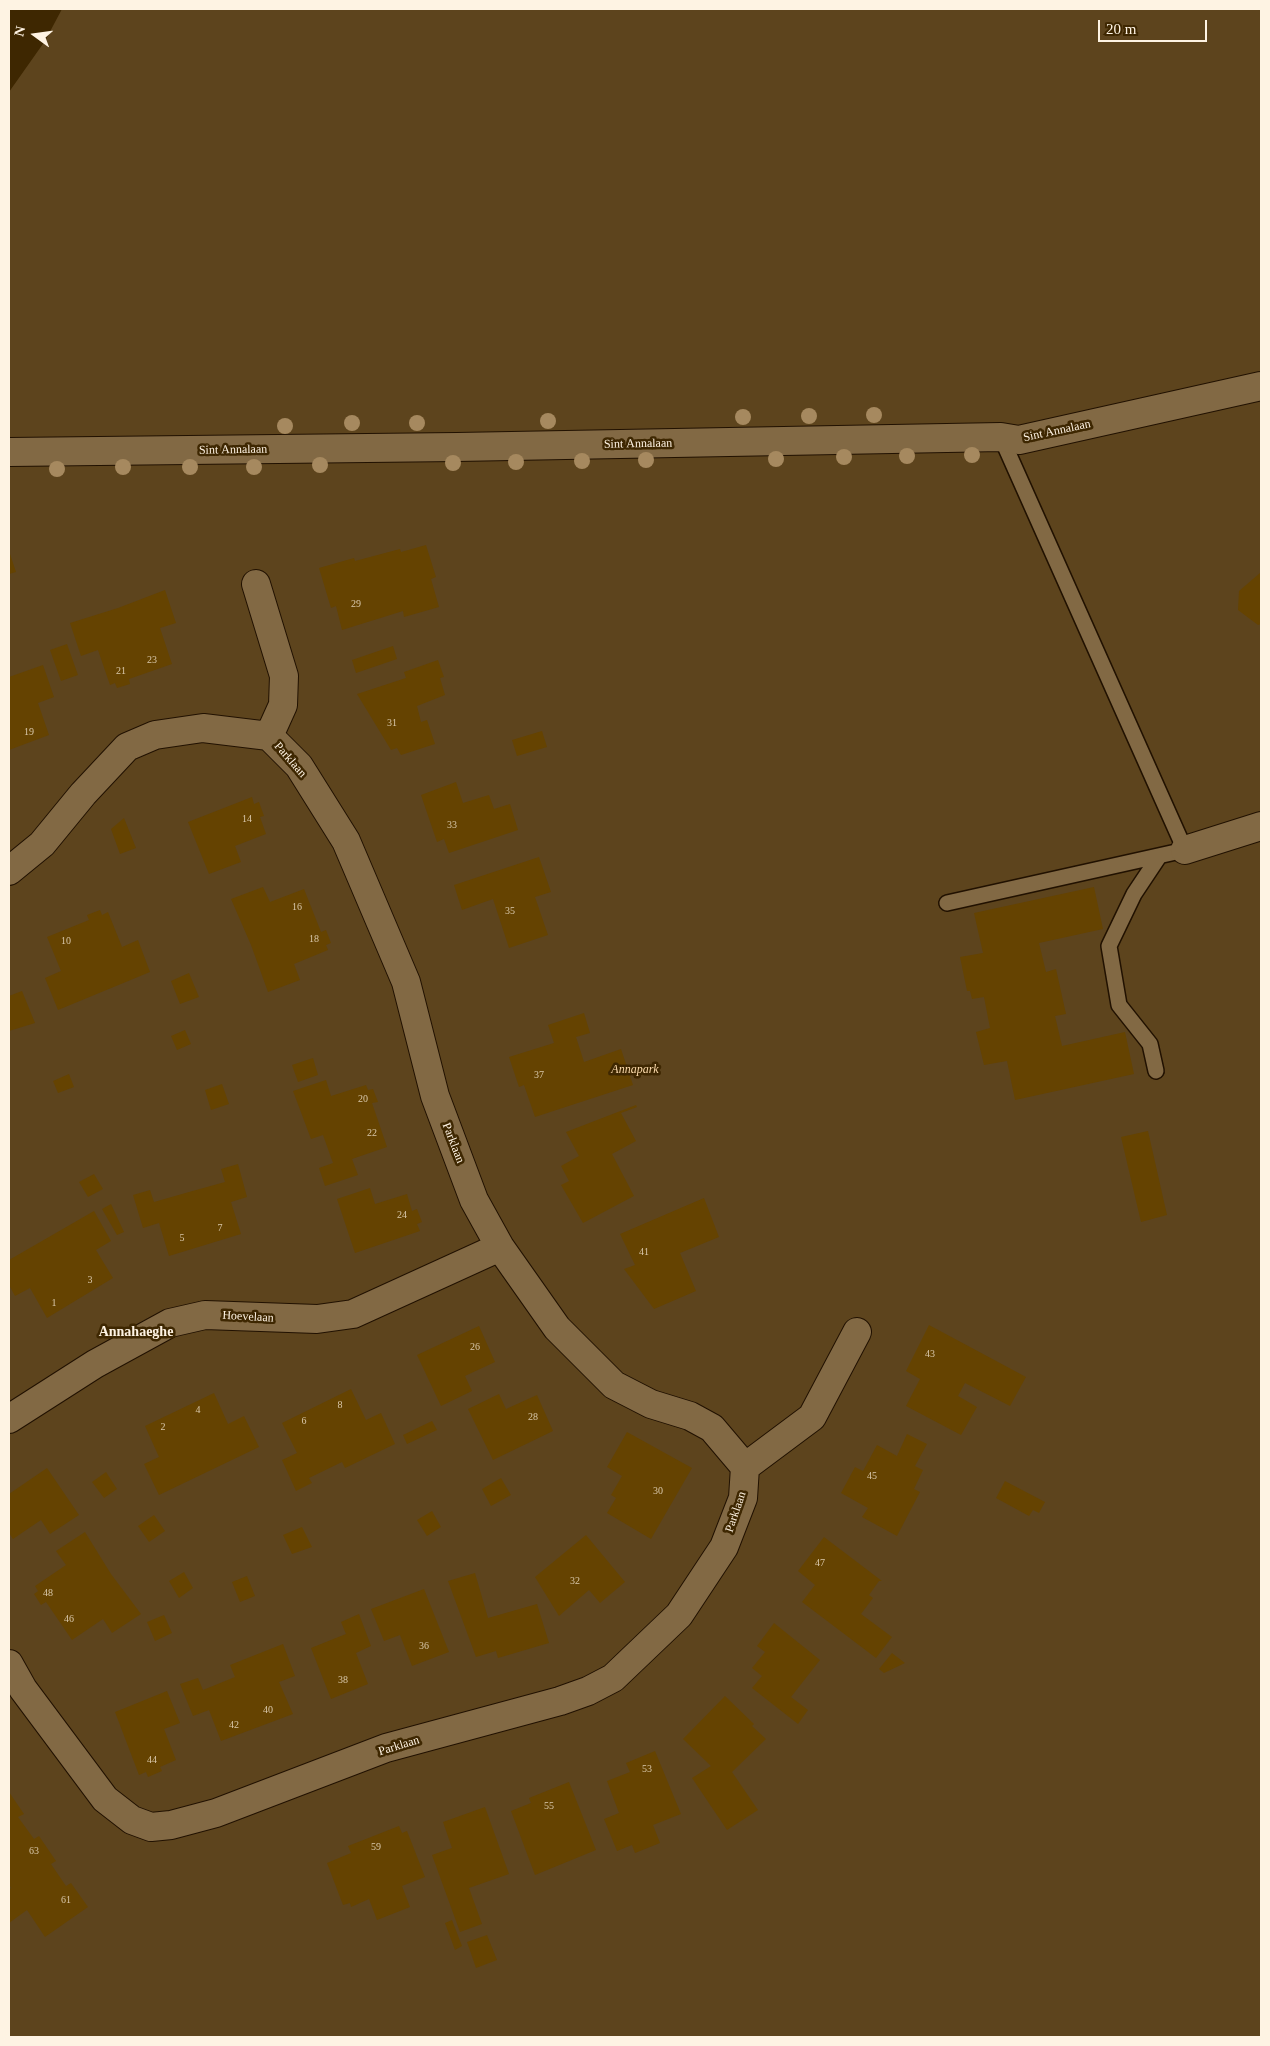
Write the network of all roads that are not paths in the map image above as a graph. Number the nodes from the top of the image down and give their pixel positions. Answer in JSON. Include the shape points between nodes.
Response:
{"nodes":[{"id":1,"x":1261,"y":386,"type":"edge"},
{"id":2,"x":1000,"y":437,"type":"junction"},
{"id":3,"x":9,"y":452,"type":"edge"},
{"id":4,"x":256,"y":584,"type":"dead end"},
{"id":5,"x":269,"y":736,"type":"junction"},
{"id":6,"x":1261,"y":826,"type":"edge"},
{"id":7,"x":1185,"y":850,"type":"junction"},
{"id":8,"x":1158,"y":858,"type":"junction"},
{"id":9,"x":9,"y":872,"type":"edge"},
{"id":10,"x":947,"y":902,"type":"dead end"},
{"id":11,"x":1156,"y":1070,"type":"dead end"},
{"id":12,"x":500,"y":1247,"type":"junction"},
{"id":13,"x":857,"y":1332,"type":"dead end"},
{"id":14,"x":9,"y":1419,"type":"edge"},
{"id":15,"x":745,"y":1467,"type":"junction"},
{"id":16,"x":9,"y":1664,"type":"edge"}],
"edges":[{"from":1,"to":2,"type":"street","name":"Sint Annalaan","via":[[1019,440]]},
{"from":2,"to":3,"type":"street","name":"Sint Annalaan"},
{"from":2,"to":7,"type":"lane"},
{"from":4,"to":5,"type":"street","name":"Parklaan","via":[[284,676],[283,705]]},
{"from":5,"to":9,"type":"street","name":"Parklaan","via":[[203,728],[155,734],[127,747],[42,844]]},
{"from":5,"to":12,"type":"street","name":"Parklaan","via":[[299,766],[346,841],[406,982],[435,1096],[474,1200]]},
{"from":6,"to":7,"type":"street"},
{"from":7,"to":8,"type":"lane"},
{"from":8,"to":10,"type":"lane"},
{"from":8,"to":11,"type":"lane","via":[[1134,894],[1109,946],[1119,1005],[1150,1044]]},
{"from":12,"to":14,"type":"street","name":"Hoevelaan","via":[[353,1314],[317,1319],[205,1315],[170,1323],[95,1364]]},
{"from":12,"to":15,"type":"street","name":"Parklaan","via":[[557,1328],[614,1385],[651,1404],[690,1416],[712,1428]]},
{"from":13,"to":15,"type":"street","via":[[812,1417]]},
{"from":15,"to":16,"type":"street","name":"Parklaan","via":[[743,1498],[724,1547],[679,1615],[613,1678],[588,1692],[560,1701],[386,1748],[216,1813],[151,1827],[132,1820],[105,1799],[23,1689]]}]}
